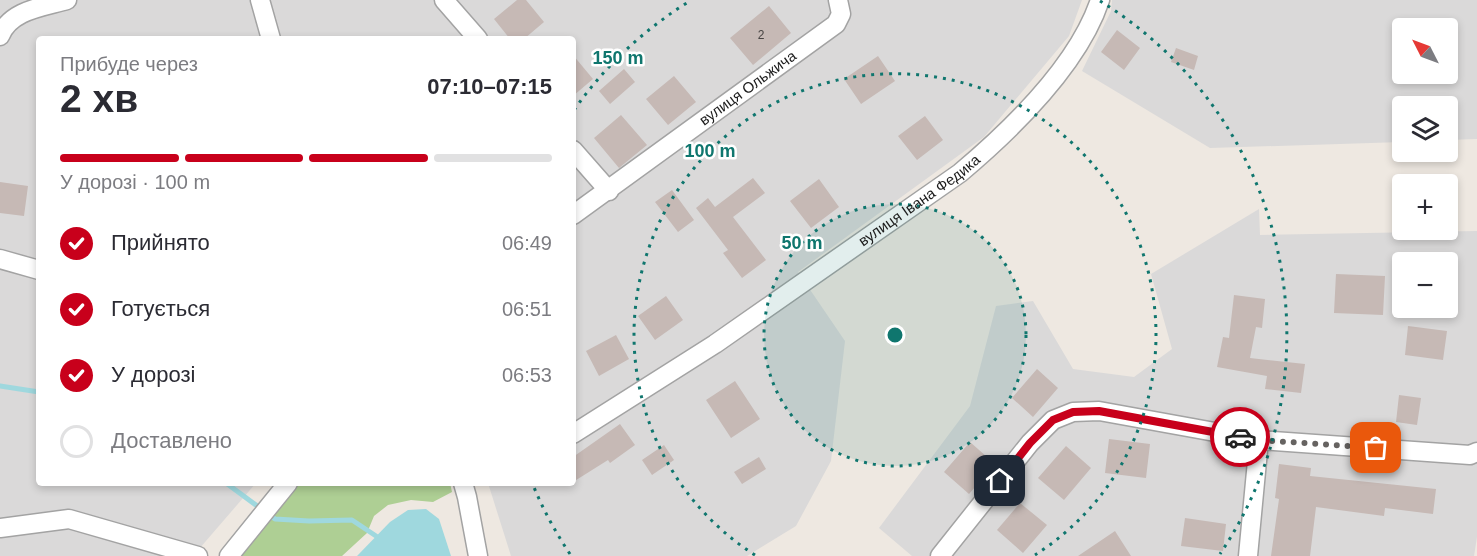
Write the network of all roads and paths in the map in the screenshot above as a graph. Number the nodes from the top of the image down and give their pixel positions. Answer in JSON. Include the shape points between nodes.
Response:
{"nodes":[{"id":1,"x":67,"y":0,"type":"edge"},
{"id":2,"x":260,"y":0,"type":"edge"},
{"id":3,"x":444,"y":0,"type":"edge"},
{"id":4,"x":838,"y":0,"type":"edge"},
{"id":5,"x":1100,"y":0,"type":"edge"},
{"id":6,"x":0,"y":36,"type":"edge"},
{"id":7,"x":270,"y":36,"type":"edge"},
{"id":8,"x":474,"y":36,"type":"edge"},
{"id":9,"x":576,"y":153,"type":"edge"},
{"id":10,"x":609,"y":191,"type":"junction"},
{"id":11,"x":576,"y":213,"type":"edge"},
{"id":12,"x":0,"y":259,"type":"edge"},
{"id":13,"x":36,"y":269,"type":"edge"},
{"id":14,"x":576,"y":432,"type":"edge"},
{"id":15,"x":1259,"y":440,"type":"junction"},
{"id":16,"x":1477,"y":452,"type":"edge"},
{"id":17,"x":285,"y":486,"type":"edge"},
{"id":18,"x":464,"y":486,"type":"edge"},
{"id":19,"x":0,"y":528,"type":"edge"},
{"id":20,"x":198,"y":556,"type":"edge"},
{"id":21,"x":229,"y":556,"type":"edge"},
{"id":22,"x":478,"y":556,"type":"edge"},
{"id":23,"x":940,"y":556,"type":"edge"},
{"id":24,"x":1248,"y":556,"type":"edge"}],
"edges":[{"from":1,"to":6,"type":"street","via":[[11,19]]},
{"from":2,"to":7,"type":"street"},
{"from":3,"to":8,"type":"street"},
{"from":4,"to":10,"type":"street","name":"вулиця Ольжича","via":[[842,14],[836,24]]},
{"from":5,"to":14,"type":"street","name":"вулиця Івана Федика","via":[[1083,37],[1063,67],[992,146],[960,173],[719,341]]},
{"from":9,"to":10,"type":"street"},
{"from":10,"to":11,"type":"street","name":"вулиця Ольжича"},
{"from":12,"to":13,"type":"street"},
{"from":15,"to":16,"type":"street"},
{"from":15,"to":23,"type":"street","via":[[1099,411],[1073,412],[1053,420],[1030,443]]},
{"from":15,"to":24,"type":"street"},
{"from":17,"to":21,"type":"street"},
{"from":18,"to":22,"type":"street"},
{"from":19,"to":20,"type":"street","via":[[69,519]]}]}
